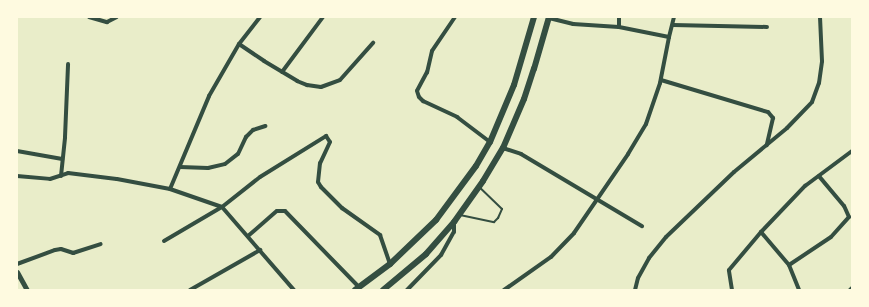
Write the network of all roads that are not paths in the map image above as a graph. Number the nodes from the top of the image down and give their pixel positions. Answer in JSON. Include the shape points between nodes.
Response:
{"nodes":[{"id":1,"x":89,"y":17,"type":"edge"},
{"id":2,"x":117,"y":17,"type":"edge"},
{"id":3,"x":260,"y":17,"type":"edge"},
{"id":4,"x":323,"y":17,"type":"edge"},
{"id":5,"x":454,"y":17,"type":"edge"},
{"id":6,"x":534,"y":17,"type":"edge"},
{"id":7,"x":619,"y":17,"type":"edge"},
{"id":8,"x":674,"y":17,"type":"edge"},
{"id":9,"x":820,"y":17,"type":"edge"},
{"id":10,"x":549,"y":18,"type":"edge"},
{"id":11,"x":672,"y":25,"type":"junction"},
{"id":12,"x":619,"y":27,"type":"junction"},
{"id":13,"x":767,"y":27,"type":"dead end"},
{"id":14,"x":668,"y":36,"type":"junction"},
{"id":15,"x":373,"y":43,"type":"dead end"},
{"id":16,"x":239,"y":44,"type":"junction"},
{"id":17,"x":68,"y":64,"type":"dead end"},
{"id":18,"x":282,"y":72,"type":"junction"},
{"id":19,"x":661,"y":80,"type":"junction"},
{"id":20,"x":265,"y":126,"type":"dead end"},
{"id":21,"x":490,"y":142,"type":"junction"},
{"id":22,"x":767,"y":145,"type":"junction"},
{"id":23,"x":503,"y":148,"type":"junction"},
{"id":24,"x":17,"y":151,"type":"edge"},
{"id":25,"x":852,"y":152,"type":"edge"},
{"id":26,"x":62,"y":159,"type":"junction"},
{"id":27,"x":180,"y":167,"type":"junction"},
{"id":28,"x":17,"y":176,"type":"edge"},
{"id":29,"x":61,"y":176,"type":"junction"},
{"id":30,"x":819,"y":176,"type":"junction"},
{"id":31,"x":480,"y":187,"type":"junction"},
{"id":32,"x":170,"y":190,"type":"junction"},
{"id":33,"x":599,"y":199,"type":"junction"},
{"id":34,"x":222,"y":207,"type":"junction"},
{"id":35,"x":459,"y":215,"type":"junction"},
{"id":36,"x":454,"y":222,"type":"junction"},
{"id":37,"x":642,"y":226,"type":"dead end"},
{"id":38,"x":761,"y":232,"type":"junction"},
{"id":39,"x":248,"y":236,"type":"junction"},
{"id":40,"x":164,"y":241,"type":"dead end"},
{"id":41,"x":101,"y":244,"type":"dead end"},
{"id":42,"x":260,"y":250,"type":"junction"},
{"id":43,"x":17,"y":264,"type":"edge"},
{"id":44,"x":390,"y":264,"type":"junction"},
{"id":45,"x":790,"y":265,"type":"junction"},
{"id":46,"x":17,"y":272,"type":"edge"},
{"id":47,"x":24,"y":282,"type":"junction"},
{"id":48,"x":357,"y":289,"type":"edge"},
{"id":49,"x":24,"y":290,"type":"edge"},
{"id":50,"x":28,"y":290,"type":"edge"},
{"id":51,"x":190,"y":290,"type":"edge"},
{"id":52,"x":294,"y":290,"type":"edge"},
{"id":53,"x":384,"y":290,"type":"edge"},
{"id":54,"x":407,"y":290,"type":"edge"},
{"id":55,"x":504,"y":290,"type":"edge"},
{"id":56,"x":636,"y":290,"type":"edge"},
{"id":57,"x":732,"y":290,"type":"edge"},
{"id":58,"x":799,"y":290,"type":"edge"}],
"edges":[{"from":1,"to":2,"type":"street","via":[[107,22]]},
{"from":3,"to":16,"type":"street"},
{"from":4,"to":18,"type":"street"},
{"from":5,"to":21,"type":"street","via":[[432,51],[427,72],[417,91],[418,96],[423,101],[457,117]]},
{"from":6,"to":21,"type":"main road","via":[[514,85]]},
{"from":7,"to":12,"type":"street"},
{"from":8,"to":11,"type":"street"},
{"from":9,"to":22,"type":"street","via":[[822,61],[812,102]]},
{"from":10,"to":12,"type":"street","via":[[573,24]]},
{"from":10,"to":23,"type":"main road","via":[[534,69]]},
{"from":11,"to":13,"type":"street"},
{"from":11,"to":14,"type":"street"},
{"from":12,"to":14,"type":"street"},
{"from":14,"to":19,"type":"street"},
{"from":15,"to":18,"type":"street","via":[[348,73],[332,84],[321,87],[307,85]]},
{"from":16,"to":18,"type":"street"},
{"from":16,"to":27,"type":"street","via":[[208,96]]},
{"from":17,"to":26,"type":"street"},
{"from":19,"to":22,"type":"street","via":[[768,112],[773,118]]},
{"from":19,"to":33,"type":"street","via":[[646,124]]},
{"from":20,"to":27,"type":"street","via":[[253,130],[238,154],[225,164],[208,168]]},
{"from":21,"to":44,"type":"main road","via":[[457,194],[436,220]]},
{"from":22,"to":56,"type":"street","via":[[734,172],[666,237],[638,278]]},
{"from":23,"to":31,"type":"main road"},
{"from":23,"to":33,"type":"street","via":[[521,154]]},
{"from":24,"to":26,"type":"street"},
{"from":25,"to":30,"type":"street"},
{"from":26,"to":29,"type":"street"},
{"from":27,"to":32,"type":"street"},
{"from":28,"to":29,"type":"street","via":[[50,179]]},
{"from":29,"to":32,"type":"street","via":[[68,173],[79,174]]},
{"from":30,"to":38,"type":"street","via":[[805,186]]},
{"from":30,"to":45,"type":"street","via":[[849,216],[830,236]]},
{"from":31,"to":35,"type":"main road"},
{"from":31,"to":35,"type":"lane","via":[[502,209],[498,218],[494,222]]},
{"from":32,"to":34,"type":"street"},
{"from":33,"to":37,"type":"street"},
{"from":33,"to":55,"type":"street","via":[[574,233],[551,257]]},
{"from":34,"to":39,"type":"street"},
{"from":34,"to":40,"type":"street"},
{"from":34,"to":44,"type":"street","via":[[260,177],[326,136],[330,142],[320,163],[318,182],[342,208],[380,235]]},
{"from":35,"to":36,"type":"main road"},
{"from":36,"to":53,"type":"main road","via":[[426,254]]},
{"from":36,"to":54,"type":"street","via":[[454,232],[441,255]]},
{"from":38,"to":45,"type":"street"},
{"from":38,"to":57,"type":"street","via":[[729,270]]},
{"from":39,"to":42,"type":"street"},
{"from":39,"to":48,"type":"street","via":[[277,211],[285,211]]},
{"from":41,"to":43,"type":"street","via":[[72,253],[56,250]]},
{"from":42,"to":51,"type":"street"},
{"from":42,"to":52,"type":"street"},
{"from":44,"to":48,"type":"main road"},
{"from":45,"to":58,"type":"street"},
{"from":46,"to":47,"type":"street"},
{"from":47,"to":49,"type":"street"},
{"from":47,"to":50,"type":"street"}]}
